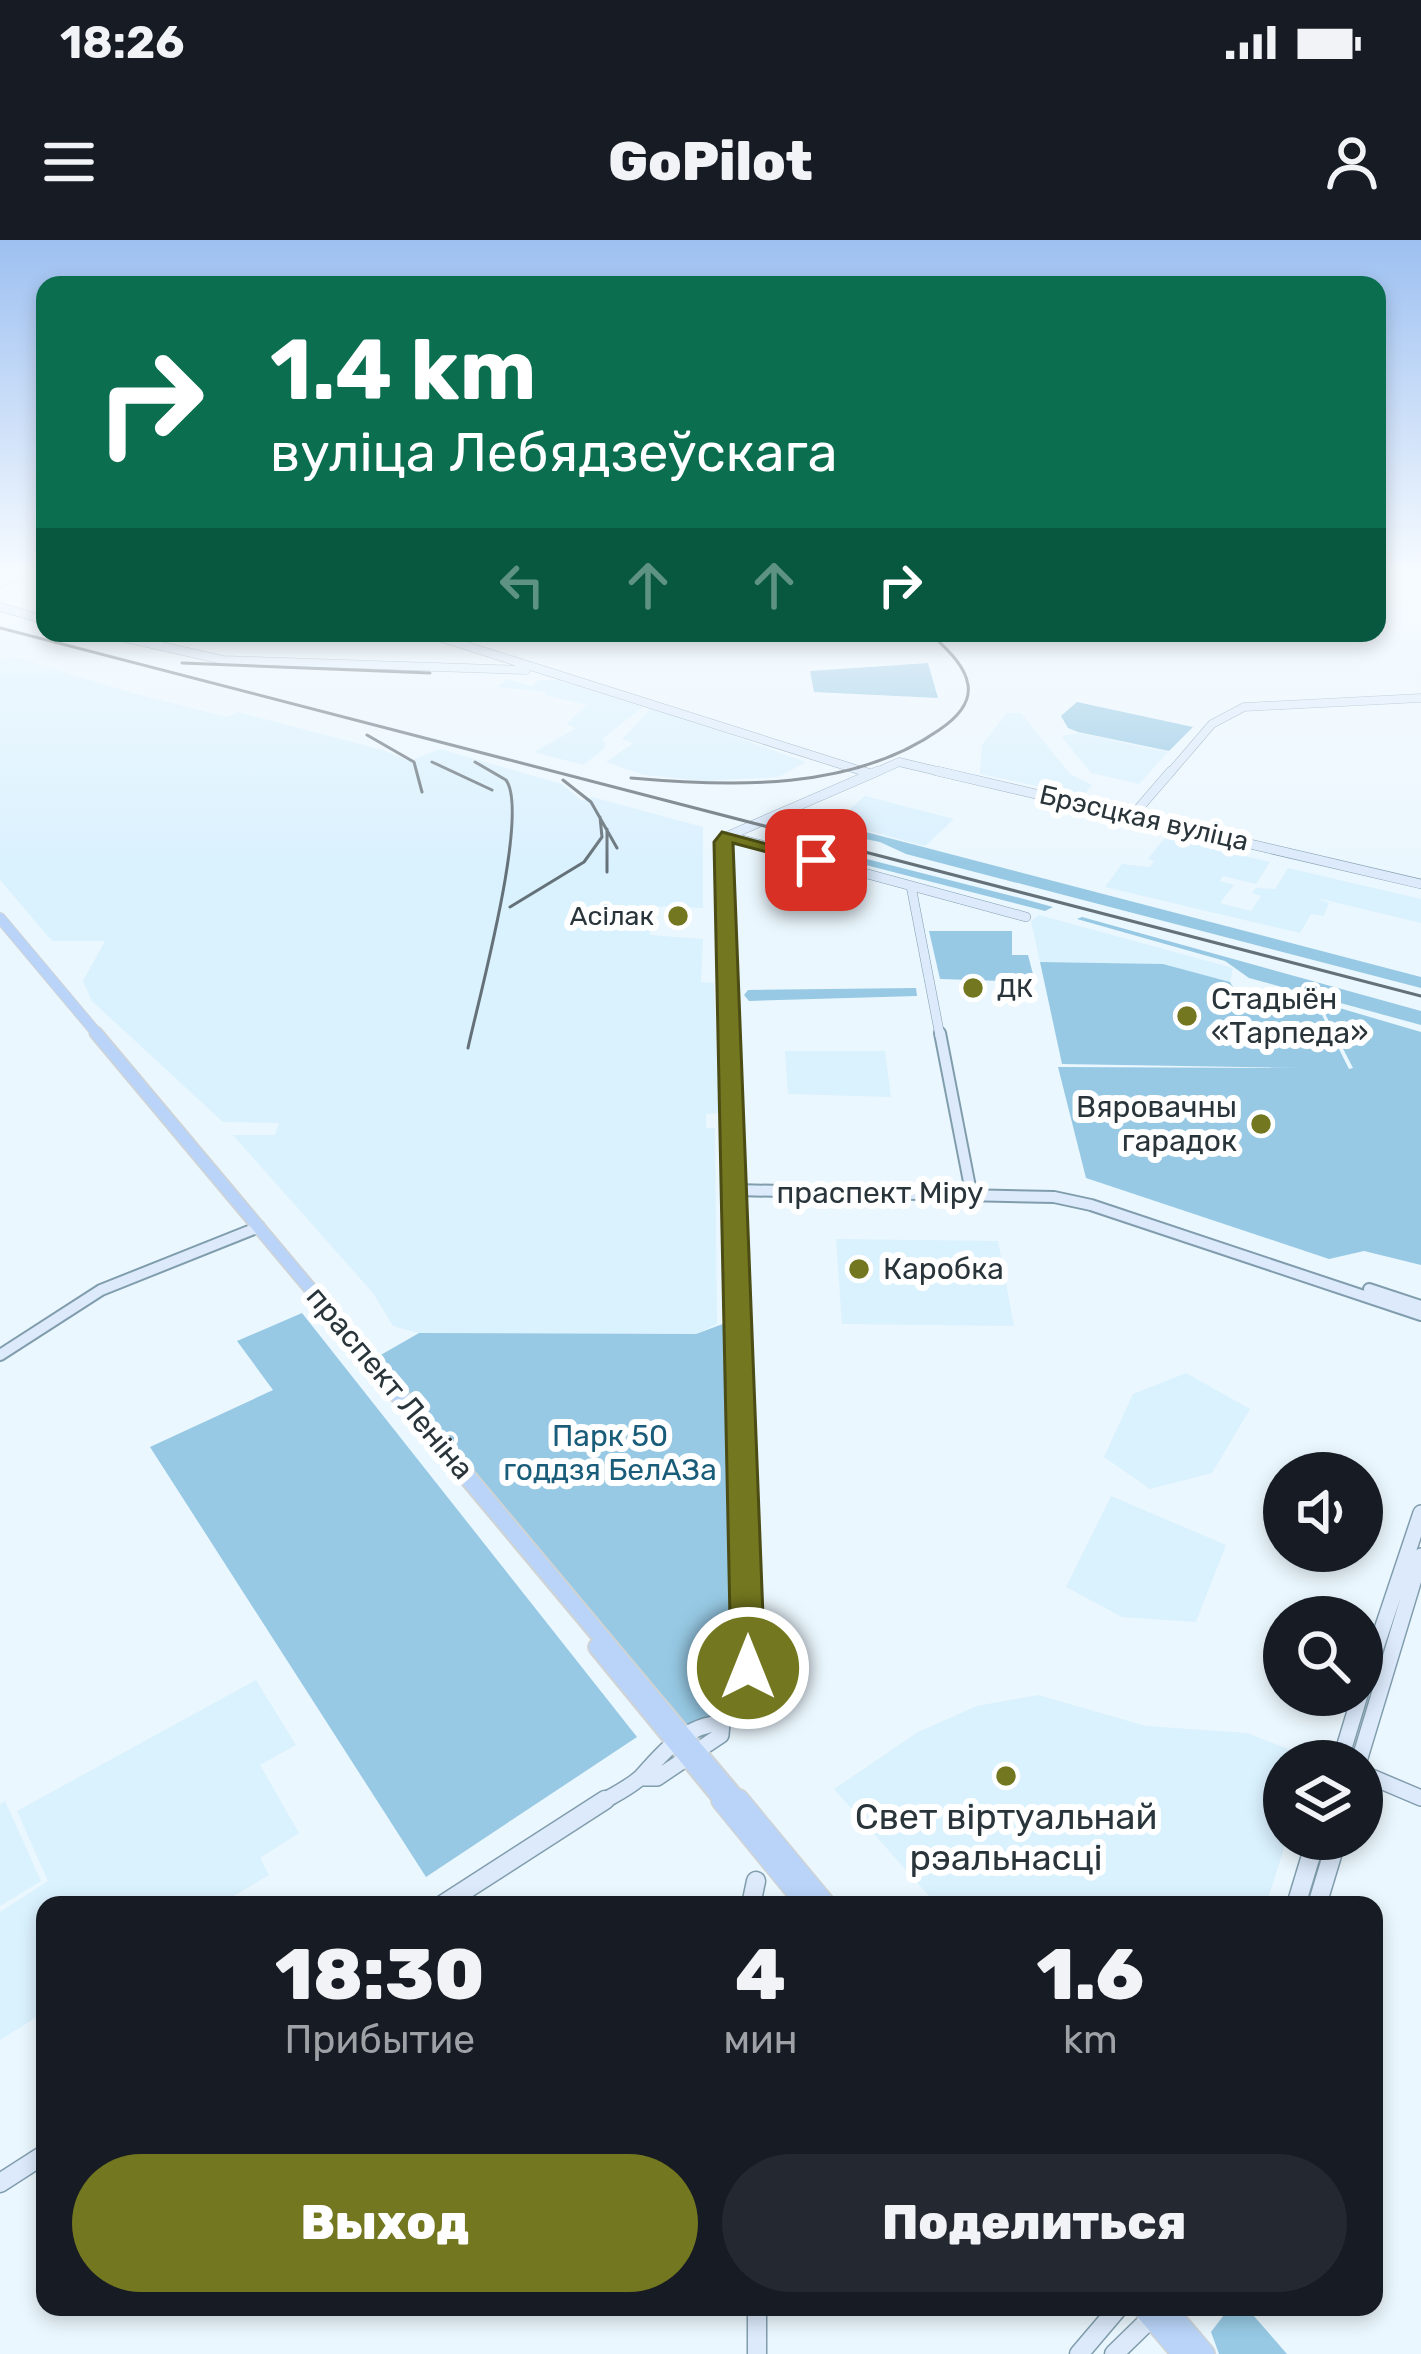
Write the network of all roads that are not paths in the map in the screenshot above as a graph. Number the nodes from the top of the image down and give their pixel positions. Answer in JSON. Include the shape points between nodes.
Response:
{"nodes":[{"id":1,"x":433,"y":667,"type":"edge"},
{"id":2,"x":529,"y":667,"type":"edge"},
{"id":3,"x":539,"y":670,"type":"junction"},
{"id":4,"x":1421,"y":698,"type":"edge"},
{"id":5,"x":868,"y":773,"type":"junction"},
{"id":6,"x":1167,"y":775,"type":"junction"},
{"id":7,"x":1185,"y":779,"type":"dead end"},
{"id":8,"x":1133,"y":815,"type":"junction"},
{"id":9,"x":728,"y":836,"type":"junction"},
{"id":10,"x":1421,"y":884,"type":"edge"},
{"id":11,"x":910,"y":886,"type":"junction"},
{"id":12,"x":1026,"y":917,"type":"dead end"},
{"id":13,"x":0,"y":918,"type":"edge"},
{"id":14,"x":0,"y":927,"type":"edge"},
{"id":15,"x":970,"y":1189,"type":"junction"},
{"id":16,"x":735,"y":1190,"type":"junction"},
{"id":17,"x":253,"y":1226,"type":"junction"},
{"id":18,"x":1275,"y":1262,"type":"junction"},
{"id":19,"x":1421,"y":1306,"type":"edge"},
{"id":20,"x":1421,"y":1315,"type":"edge"},
{"id":21,"x":0,"y":1355,"type":"edge"},
{"id":22,"x":1421,"y":1513,"type":"edge"},
{"id":23,"x":1421,"y":1556,"type":"edge"},
{"id":24,"x":1383,"y":1626,"type":"edge"},
{"id":25,"x":1365,"y":1740,"type":"edge"},
{"id":26,"x":678,"y":1747,"type":"junction"},
{"id":27,"x":1383,"y":1781,"type":"edge"},
{"id":28,"x":1421,"y":1798,"type":"edge"},
{"id":29,"x":1310,"y":1860,"type":"edge"},
{"id":30,"x":1331,"y":1860,"type":"edge"},
{"id":31,"x":756,"y":1881,"type":"dead end"},
{"id":32,"x":456,"y":1896,"type":"edge"},
{"id":33,"x":753,"y":1896,"type":"edge"},
{"id":34,"x":801,"y":1896,"type":"edge"},
{"id":35,"x":817,"y":1896,"type":"edge"},
{"id":36,"x":1299,"y":1896,"type":"edge"},
{"id":37,"x":1320,"y":1896,"type":"edge"},
{"id":38,"x":36,"y":2160,"type":"edge"},
{"id":39,"x":0,"y":2183,"type":"edge"},
{"id":40,"x":757,"y":2316,"type":"edge"},
{"id":41,"x":1111,"y":2316,"type":"edge"},
{"id":42,"x":1149,"y":2316,"type":"edge"},
{"id":43,"x":1159,"y":2316,"type":"edge"},
{"id":44,"x":1162,"y":2316,"type":"edge"},
{"id":45,"x":757,"y":2354,"type":"edge"},
{"id":46,"x":1079,"y":2354,"type":"edge"},
{"id":47,"x":1114,"y":2354,"type":"edge"},
{"id":48,"x":1183,"y":2354,"type":"edge"},
{"id":49,"x":1204,"y":2354,"type":"edge"}],
"edges":[{"from":1,"to":3,"type":"main road"},
{"from":2,"to":3,"type":"main road"},
{"from":3,"to":5,"type":"main road"},
{"from":4,"to":6,"type":"main road","via":[[1244,706],[1212,724]]},
{"from":5,"to":8,"type":"main road","name":"Брэсцкая вуліца","via":[[908,763]]},
{"from":5,"to":9,"type":"main road"},
{"from":6,"to":7,"type":"main road"},
{"from":6,"to":8,"type":"main road"},
{"from":8,"to":10,"type":"main road","name":"Брэсцкая вуліца"},
{"from":9,"to":11,"type":"main road"},
{"from":9,"to":16,"type":"main road"},
{"from":11,"to":12,"type":"main road"},
{"from":11,"to":15,"type":"main road"},
{"from":13,"to":17,"type":"main road","name":"праспект Леніна"},
{"from":14,"to":17,"type":"main road","name":"праспект Леніна"},
{"from":15,"to":16,"type":"main road","name":"праспект Міру"},
{"from":15,"to":18,"type":"main road","name":"праспект Міру","via":[[1070,1200]]},
{"from":16,"to":26,"type":"main road","via":[[749,1646],[743,1702],[721,1735]]},
{"from":17,"to":21,"type":"main road","via":[[101,1291]]},
{"from":17,"to":26,"type":"main road","name":"праспект Леніна"},
{"from":18,"to":19,"type":"main road","name":"праспект Міру"},
{"from":18,"to":20,"type":"main road","name":"праспект Міру"},
{"from":22,"to":24,"type":"main road"},
{"from":23,"to":25,"type":"main road"},
{"from":26,"to":32,"type":"main road","via":[[656,1778],[640,1778]]},
{"from":26,"to":34,"type":"main road","name":"праспект Леніна"},
{"from":26,"to":35,"type":"main road","name":"праспект Леніна"},
{"from":27,"to":28,"type":"main road"},
{"from":29,"to":36,"type":"main road"},
{"from":30,"to":37,"type":"main road"},
{"from":31,"to":33,"type":"main road"},
{"from":38,"to":39,"type":"main road"},
{"from":40,"to":45,"type":"main road"},
{"from":41,"to":46,"type":"main road"},
{"from":42,"to":47,"type":"main road"},
{"from":43,"to":48,"type":"main road"},
{"from":44,"to":49,"type":"main road"}]}
